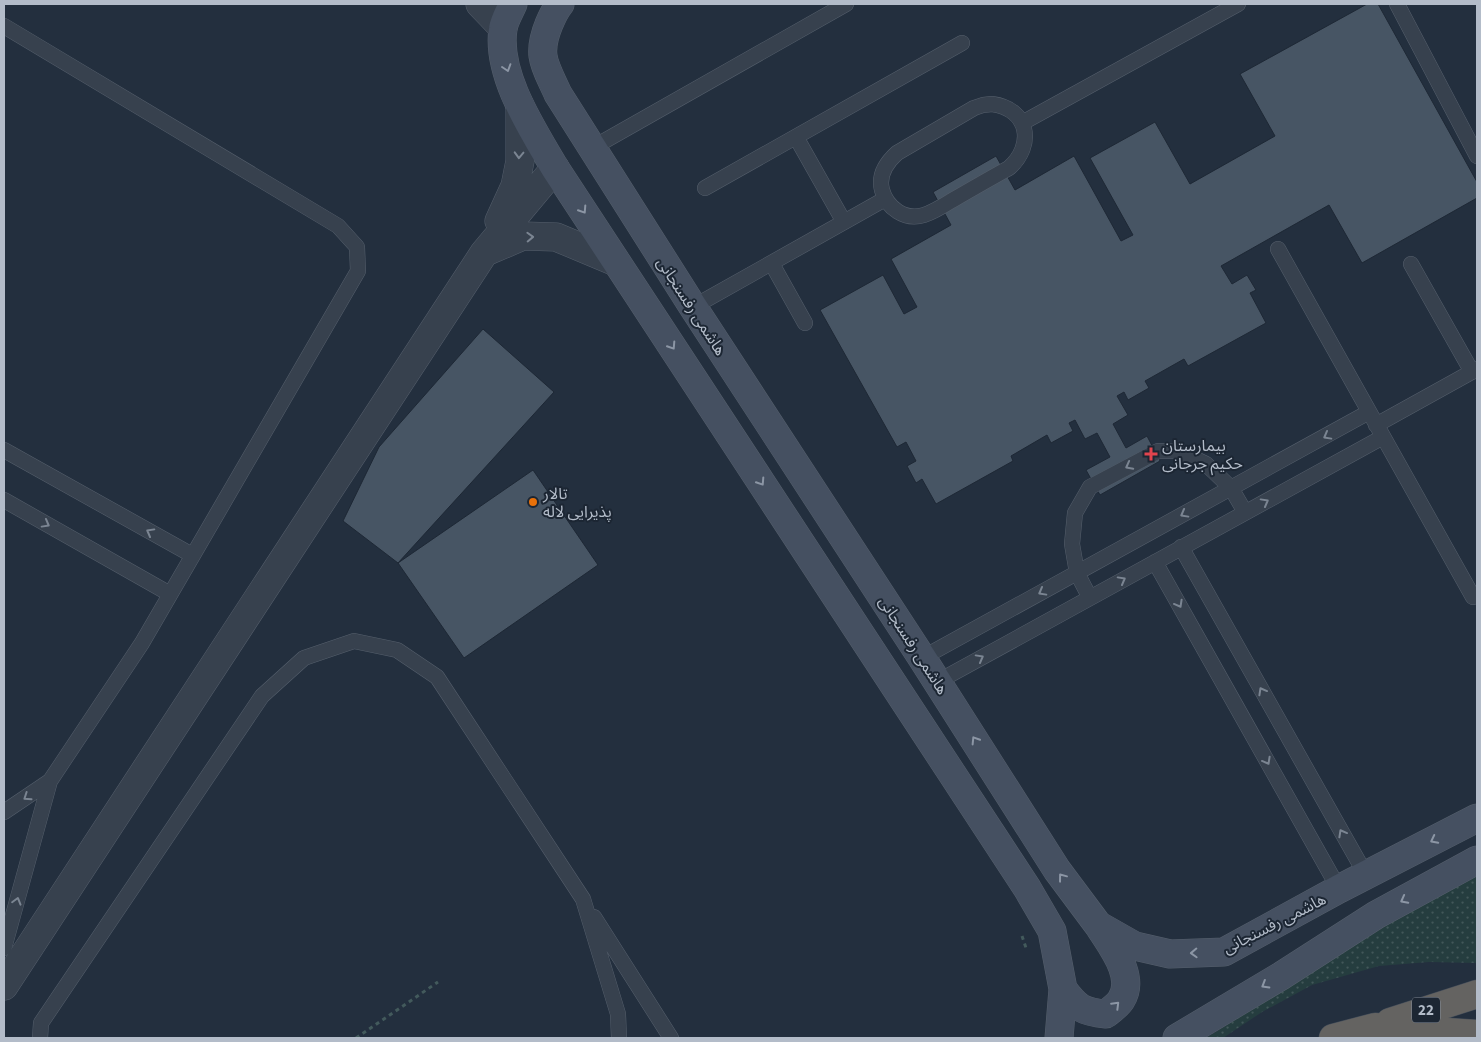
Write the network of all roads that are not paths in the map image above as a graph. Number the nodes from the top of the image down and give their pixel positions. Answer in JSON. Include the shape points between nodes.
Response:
{"nodes":[{"id":1,"x":480,"y":4,"type":"edge"},
{"id":2,"x":560,"y":4,"type":"edge"},
{"id":3,"x":846,"y":4,"type":"edge"},
{"id":4,"x":1238,"y":4,"type":"edge"},
{"id":5,"x":1397,"y":4,"type":"edge"},
{"id":6,"x":508,"y":16,"type":"edge"},
{"id":7,"x":4,"y":26,"type":"edge"},
{"id":8,"x":962,"y":43,"type":"dead end"},
{"id":9,"x":520,"y":106,"type":"junction"},
{"id":10,"x":1022,"y":123,"type":"junction"},
{"id":11,"x":796,"y":136,"type":"junction"},
{"id":12,"x":592,"y":148,"type":"junction"},
{"id":13,"x":1477,"y":156,"type":"edge"},
{"id":14,"x":555,"y":168,"type":"junction"},
{"id":15,"x":705,"y":188,"type":"dead end"},
{"id":16,"x":885,"y":199,"type":"junction"},
{"id":17,"x":844,"y":222,"type":"junction"},
{"id":18,"x":1278,"y":250,"type":"dead end"},
{"id":19,"x":484,"y":253,"type":"junction"},
{"id":20,"x":616,"y":262,"type":"junction"},
{"id":21,"x":772,"y":264,"type":"junction"},
{"id":22,"x":1410,"y":264,"type":"dead end"},
{"id":23,"x":693,"y":308,"type":"junction"},
{"id":24,"x":805,"y":323,"type":"dead end"},
{"id":25,"x":1475,"y":370,"type":"edge"},
{"id":26,"x":1376,"y":425,"type":"junction"},
{"id":27,"x":4,"y":450,"type":"edge"},
{"id":28,"x":1231,"y":488,"type":"junction"},
{"id":29,"x":4,"y":500,"type":"edge"},
{"id":30,"x":1245,"y":512,"type":"junction"},
{"id":31,"x":1181,"y":547,"type":"junction"},
{"id":32,"x":192,"y":555,"type":"junction"},
{"id":33,"x":1155,"y":562,"type":"junction"},
{"id":34,"x":1077,"y":573,"type":"junction"},
{"id":35,"x":170,"y":594,"type":"junction"},
{"id":36,"x":1473,"y":597,"type":"dead end"},
{"id":37,"x":1090,"y":598,"type":"junction"},
{"id":38,"x":922,"y":658,"type":"junction"},
{"id":39,"x":937,"y":682,"type":"junction"},
{"id":40,"x":50,"y":781,"type":"junction"},
{"id":41,"x":4,"y":812,"type":"edge"},
{"id":42,"x":1477,"y":818,"type":"edge"},
{"id":43,"x":1477,"y":860,"type":"edge"},
{"id":44,"x":1366,"y":875,"type":"junction"},
{"id":45,"x":1339,"y":889,"type":"junction"},
{"id":46,"x":583,"y":899,"type":"junction"},
{"id":47,"x":1098,"y":925,"type":"junction"},
{"id":48,"x":4,"y":948,"type":"edge"},
{"id":49,"x":4,"y":986,"type":"edge"},
{"id":50,"x":1063,"y":989,"type":"junction"},
{"id":51,"x":1477,"y":994,"type":"edge"},
{"id":52,"x":1375,"y":1026,"type":"junction"},
{"id":53,"x":1477,"y":1034,"type":"edge"},
{"id":54,"x":40,"y":1038,"type":"edge"},
{"id":55,"x":618,"y":1038,"type":"edge"},
{"id":56,"x":671,"y":1038,"type":"edge"},
{"id":57,"x":1059,"y":1038,"type":"edge"},
{"id":58,"x":1177,"y":1038,"type":"edge"},
{"id":59,"x":1333,"y":1038,"type":"edge"}],
"edges":[{"from":1,"to":6,"type":"street"},
{"from":2,"to":12,"type":"main road","name":"هاشمی رفسنجانی","via":[[542,41],[542,61],[558,94]]},
{"from":3,"to":12,"type":"lane"},
{"from":4,"to":10,"type":"lane"},
{"from":5,"to":13,"type":"lane"},
{"from":6,"to":9,"type":"main road","one_way":true,"via":[[504,61]]},
{"from":7,"to":32,"type":"lane","via":[[338,226],[357,247],[358,271]]},
{"from":8,"to":11,"type":"lane"},
{"from":9,"to":14,"type":"main road"},
{"from":9,"to":19,"type":"street","one_way":true,"via":[[520,161],[515,186]]},
{"from":10,"to":16,"type":"lane","via":[[1025,142],[1022,152],[1009,168],[931,212],[923,216],[905,215]]},
{"from":10,"to":16,"type":"lane","via":[[1010,109],[1001,105],[983,105],[966,113],[889,160],[881,178]]},
{"from":11,"to":15,"type":"lane"},
{"from":11,"to":17,"type":"lane"},
{"from":12,"to":14,"type":"main road"},
{"from":12,"to":23,"type":"main road","name":"هاشمی رفسنجانی"},
{"from":14,"to":19,"type":"street"},
{"from":14,"to":20,"type":"main road","one_way":true},
{"from":16,"to":17,"type":"lane"},
{"from":17,"to":21,"type":"lane"},
{"from":18,"to":26,"type":"lane"},
{"from":19,"to":20,"type":"street","one_way":true,"via":[[524,236],[556,237]]},
{"from":19,"to":49,"type":"street"},
{"from":20,"to":50,"type":"main road","one_way":true,"via":[[1032,897],[1052,931]]},
{"from":21,"to":23,"type":"lane"},
{"from":21,"to":24,"type":"lane"},
{"from":22,"to":25,"type":"lane"},
{"from":23,"to":38,"type":"main road","name":"هاشمی رفسنجانی"},
{"from":25,"to":26,"type":"lane"},
{"from":26,"to":28,"type":"lane","one_way":true},
{"from":30,"to":26,"type":"lane","one_way":true},
{"from":26,"to":36,"type":"lane"},
{"from":32,"to":27,"type":"lane","one_way":true},
{"from":28,"to":30,"type":"lane"},
{"from":28,"to":34,"type":"lane","one_way":true},
{"from":28,"to":34,"type":"lane","one_way":true,"via":[[1206,464],[1179,451],[1158,450],[1090,487],[1075,513],[1072,544]]},
{"from":29,"to":35,"type":"lane","one_way":true},
{"from":30,"to":31,"type":"lane"},
{"from":31,"to":33,"type":"lane"},
{"from":44,"to":31,"type":"lane","one_way":true},
{"from":32,"to":35,"type":"lane"},
{"from":37,"to":33,"type":"lane","one_way":true},
{"from":33,"to":45,"type":"lane","one_way":true},
{"from":34,"to":37,"type":"lane"},
{"from":34,"to":38,"type":"lane","one_way":true},
{"from":35,"to":40,"type":"lane","via":[[142,643]]},
{"from":39,"to":37,"type":"lane","one_way":true},
{"from":38,"to":39,"type":"main road","name":"هاشمی رفسنجانی"},
{"from":47,"to":39,"type":"main road","name":"هاشمی رفسنجانی","one_way":true,"via":[[1057,870]]},
{"from":40,"to":41,"type":"lane","one_way":true},
{"from":48,"to":40,"type":"lane","one_way":true},
{"from":42,"to":44,"type":"main road","name":"هاشمی رفسنجانی","one_way":true},
{"from":43,"to":58,"type":"main road","one_way":true,"via":[[1376,915]]},
{"from":44,"to":45,"type":"main road","name":"هاشمی رفسنجانی"},
{"from":45,"to":47,"type":"main road","name":"هاشمی رفسنجانی","one_way":true,"via":[[1224,952],[1170,954],[1135,946]]},
{"from":46,"to":54,"type":"lane","via":[[437,676],[398,650],[354,641],[304,658],[262,696],[40,1023]]},
{"from":46,"to":55,"type":"lane","via":[[618,1014]]},
{"from":46,"to":56,"type":"lane"},
{"from":50,"to":47,"type":"main road","one_way":true,"via":[[1071,1001],[1088,1013],[1106,1014],[1121,1000],[1126,981],[1116,952]]},
{"from":50,"to":57,"type":"main road"},
{"from":51,"to":52,"type":"highway","number":"22"},
{"from":52,"to":53,"type":"highway","number":"22"},
{"from":52,"to":59,"type":"highway","number":"22"}]}
